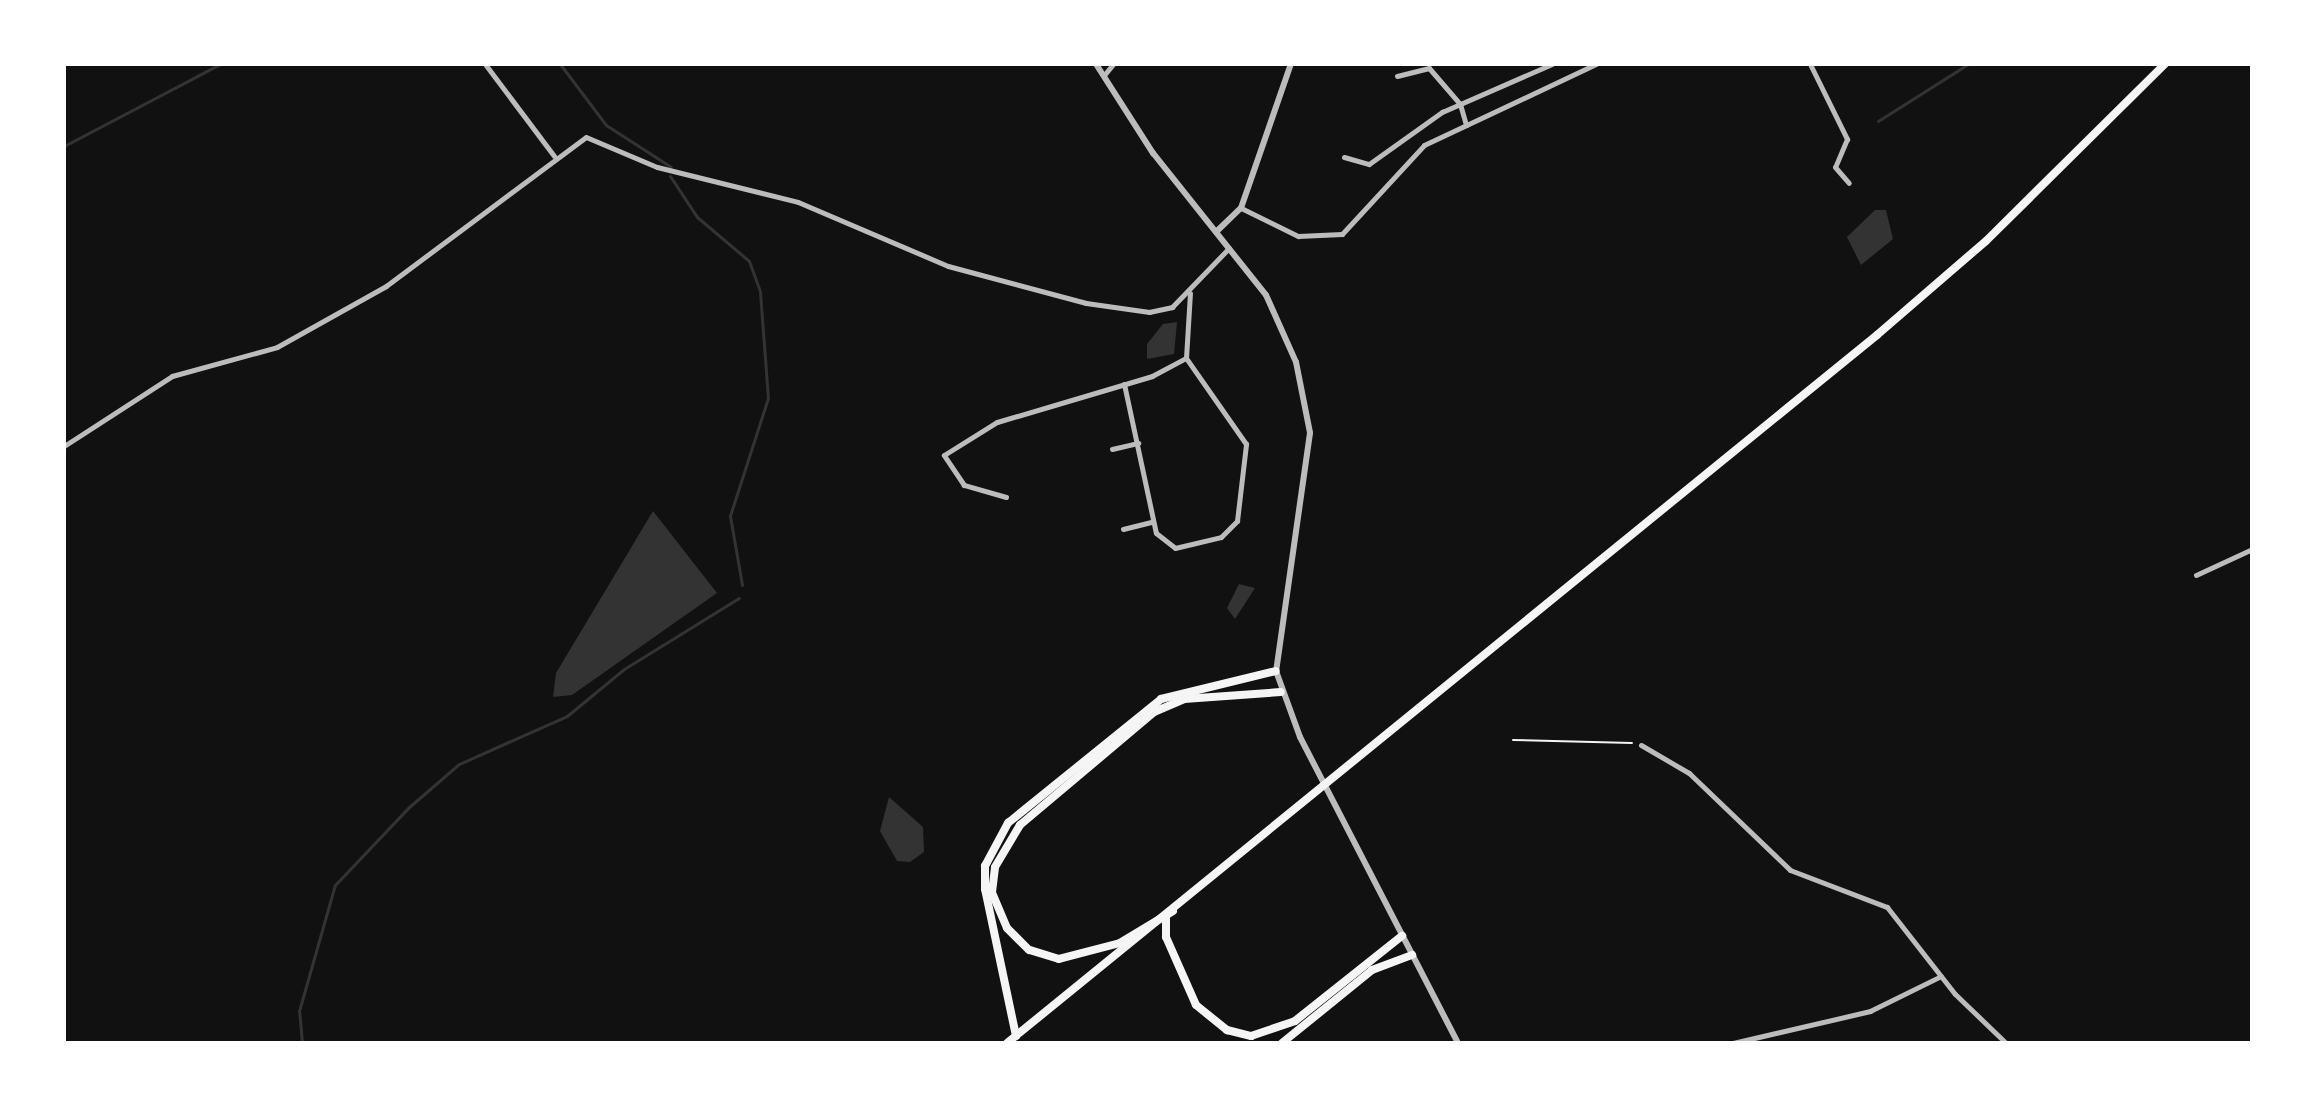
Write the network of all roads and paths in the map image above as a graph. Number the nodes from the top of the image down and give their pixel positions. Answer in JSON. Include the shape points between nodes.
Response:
{"nodes":[{"id":1,"x":485,"y":64,"type":"edge"},
{"id":2,"x":1096,"y":64,"type":"edge"},
{"id":3,"x":1113,"y":64,"type":"edge"},
{"id":4,"x":1291,"y":64,"type":"edge"},
{"id":5,"x":1552,"y":64,"type":"edge"},
{"id":6,"x":1596,"y":64,"type":"edge"},
{"id":7,"x":1810,"y":64,"type":"edge"},
{"id":8,"x":2165,"y":64,"type":"edge"},
{"id":9,"x":1430,"y":66,"type":"edge"},
{"id":10,"x":1587,"y":66,"type":"edge"},
{"id":11,"x":1105,"y":74,"type":"junction"},
{"id":12,"x":1397,"y":76,"type":"dead end"},
{"id":13,"x":1460,"y":104,"type":"junction"},
{"id":14,"x":1466,"y":125,"type":"junction"},
{"id":15,"x":554,"y":156,"type":"junction"},
{"id":16,"x":1344,"y":157,"type":"dead end"},
{"id":17,"x":1849,"y":183,"type":"dead end"},
{"id":18,"x":1241,"y":208,"type":"junction"},
{"id":19,"x":1216,"y":232,"type":"junction"},
{"id":20,"x":1229,"y":248,"type":"junction"},
{"id":21,"x":1190,"y":292,"type":"junction"},
{"id":22,"x":1186,"y":358,"type":"junction"},
{"id":23,"x":1124,"y":384,"type":"junction"},
{"id":24,"x":1138,"y":443,"type":"junction"},
{"id":25,"x":64,"y":446,"type":"edge"},
{"id":26,"x":1112,"y":449,"type":"dead end"},
{"id":27,"x":1006,"y":497,"type":"dead end"},
{"id":28,"x":1151,"y":522,"type":"junction"},
{"id":29,"x":1123,"y":529,"type":"dead end"},
{"id":30,"x":2252,"y":549,"type":"edge"},
{"id":31,"x":2196,"y":575,"type":"dead end"},
{"id":32,"x":1276,"y":671,"type":"junction"},
{"id":33,"x":1281,"y":692,"type":"junction"},
{"id":34,"x":1513,"y":740,"type":"dead end"},
{"id":35,"x":1641,"y":745,"type":"joint"},
{"id":36,"x":1178,"y":909,"type":"junction"},
{"id":37,"x":1166,"y":919,"type":"junction"},
{"id":38,"x":1402,"y":936,"type":"junction"},
{"id":39,"x":1412,"y":955,"type":"junction"},
{"id":40,"x":1941,"y":976,"type":"junction"},
{"id":41,"x":1016,"y":1036,"type":"junction"},
{"id":42,"x":1007,"y":1043,"type":"edge"},
{"id":43,"x":1282,"y":1043,"type":"edge"},
{"id":44,"x":1458,"y":1043,"type":"edge"},
{"id":45,"x":1733,"y":1043,"type":"edge"},
{"id":46,"x":2006,"y":1043,"type":"edge"}],
"edges":[{"from":1,"to":15,"type":"street"},
{"from":2,"to":11,"type":"street"},
{"from":3,"to":11,"type":"street"},
{"from":4,"to":18,"type":"street"},
{"from":5,"to":13,"type":"street"},
{"from":6,"to":10,"type":"street"},
{"from":7,"to":17,"type":"street","via":[[1847,139],[1835,167]]},
{"from":8,"to":36,"type":"highway","via":[[1986,241],[1877,335]]},
{"from":9,"to":12,"type":"street"},
{"from":9,"to":13,"type":"street"},
{"from":10,"to":14,"type":"street"},
{"from":11,"to":19,"type":"street","via":[[1153,153]]},
{"from":13,"to":14,"type":"street"},
{"from":13,"to":16,"type":"street","via":[[1369,164]]},
{"from":14,"to":18,"type":"street","via":[[1408,157],[1370,212],[1342,234],[1298,236]]},
{"from":15,"to":21,"type":"street","via":[[597,136],[657,167],[798,202],[983,278],[1149,312]]},
{"from":15,"to":25,"type":"street","via":[[386,286],[277,347],[172,376]]},
{"from":18,"to":19,"type":"street"},
{"from":19,"to":20,"type":"street"},
{"from":20,"to":21,"type":"street"},
{"from":20,"to":32,"type":"street","via":[[1279,319],[1308,412],[1308,452]]},
{"from":21,"to":22,"type":"street"},
{"from":22,"to":23,"type":"street"},
{"from":22,"to":28,"type":"street","via":[[1243,435],[1237,521],[1221,537],[1175,548]]},
{"from":23,"to":24,"type":"street"},
{"from":23,"to":27,"type":"street","via":[[997,422],[944,455],[964,485]]},
{"from":24,"to":26,"type":"street"},
{"from":24,"to":28,"type":"street"},
{"from":28,"to":29,"type":"street"},
{"from":30,"to":31,"type":"street"},
{"from":32,"to":33,"type":"street"},
{"from":32,"to":41,"type":"highway","via":[[1161,699],[1008,823],[988,856],[985,889]]},
{"from":33,"to":36,"type":"highway","via":[[1184,699],[1154,712],[1020,825],[995,867],[992,892],[1007,928],[1029,950],[1059,959],[1099,951]]},
{"from":33,"to":38,"type":"street"},
{"from":34,"to":35,"type":"path"},
{"from":35,"to":40,"type":"street","via":[[1689,773],[1790,870],[1887,907]]},
{"from":36,"to":37,"type":"highway"},
{"from":37,"to":38,"type":"highway","via":[[1166,937],[1196,1005],[1227,1030],[1251,1036],[1295,1021]]},
{"from":37,"to":41,"type":"highway"},
{"from":38,"to":39,"type":"street"},
{"from":39,"to":43,"type":"highway","via":[[1372,970]]},
{"from":39,"to":44,"type":"street"},
{"from":40,"to":45,"type":"street","via":[[1870,1011]]},
{"from":40,"to":46,"type":"street"},
{"from":41,"to":42,"type":"highway"}]}
